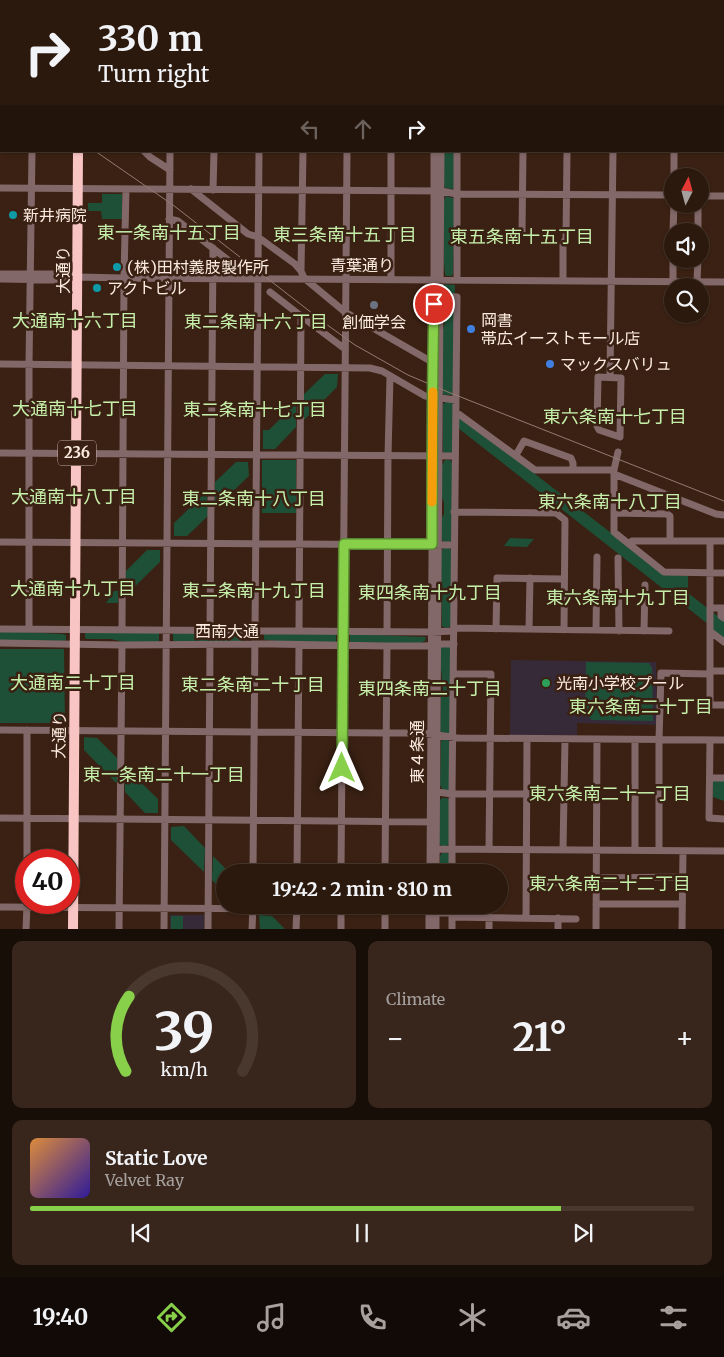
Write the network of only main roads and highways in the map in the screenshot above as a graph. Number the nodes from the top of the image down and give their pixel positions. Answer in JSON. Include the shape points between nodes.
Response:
{"nodes":[{"id":1,"x":78,"y":152,"type":"edge"},
{"id":2,"x":73,"y":929,"type":"edge"}],
"edges":[{"from":1,"to":2,"type":"highway","name":"大通り","number":"236"}]}
